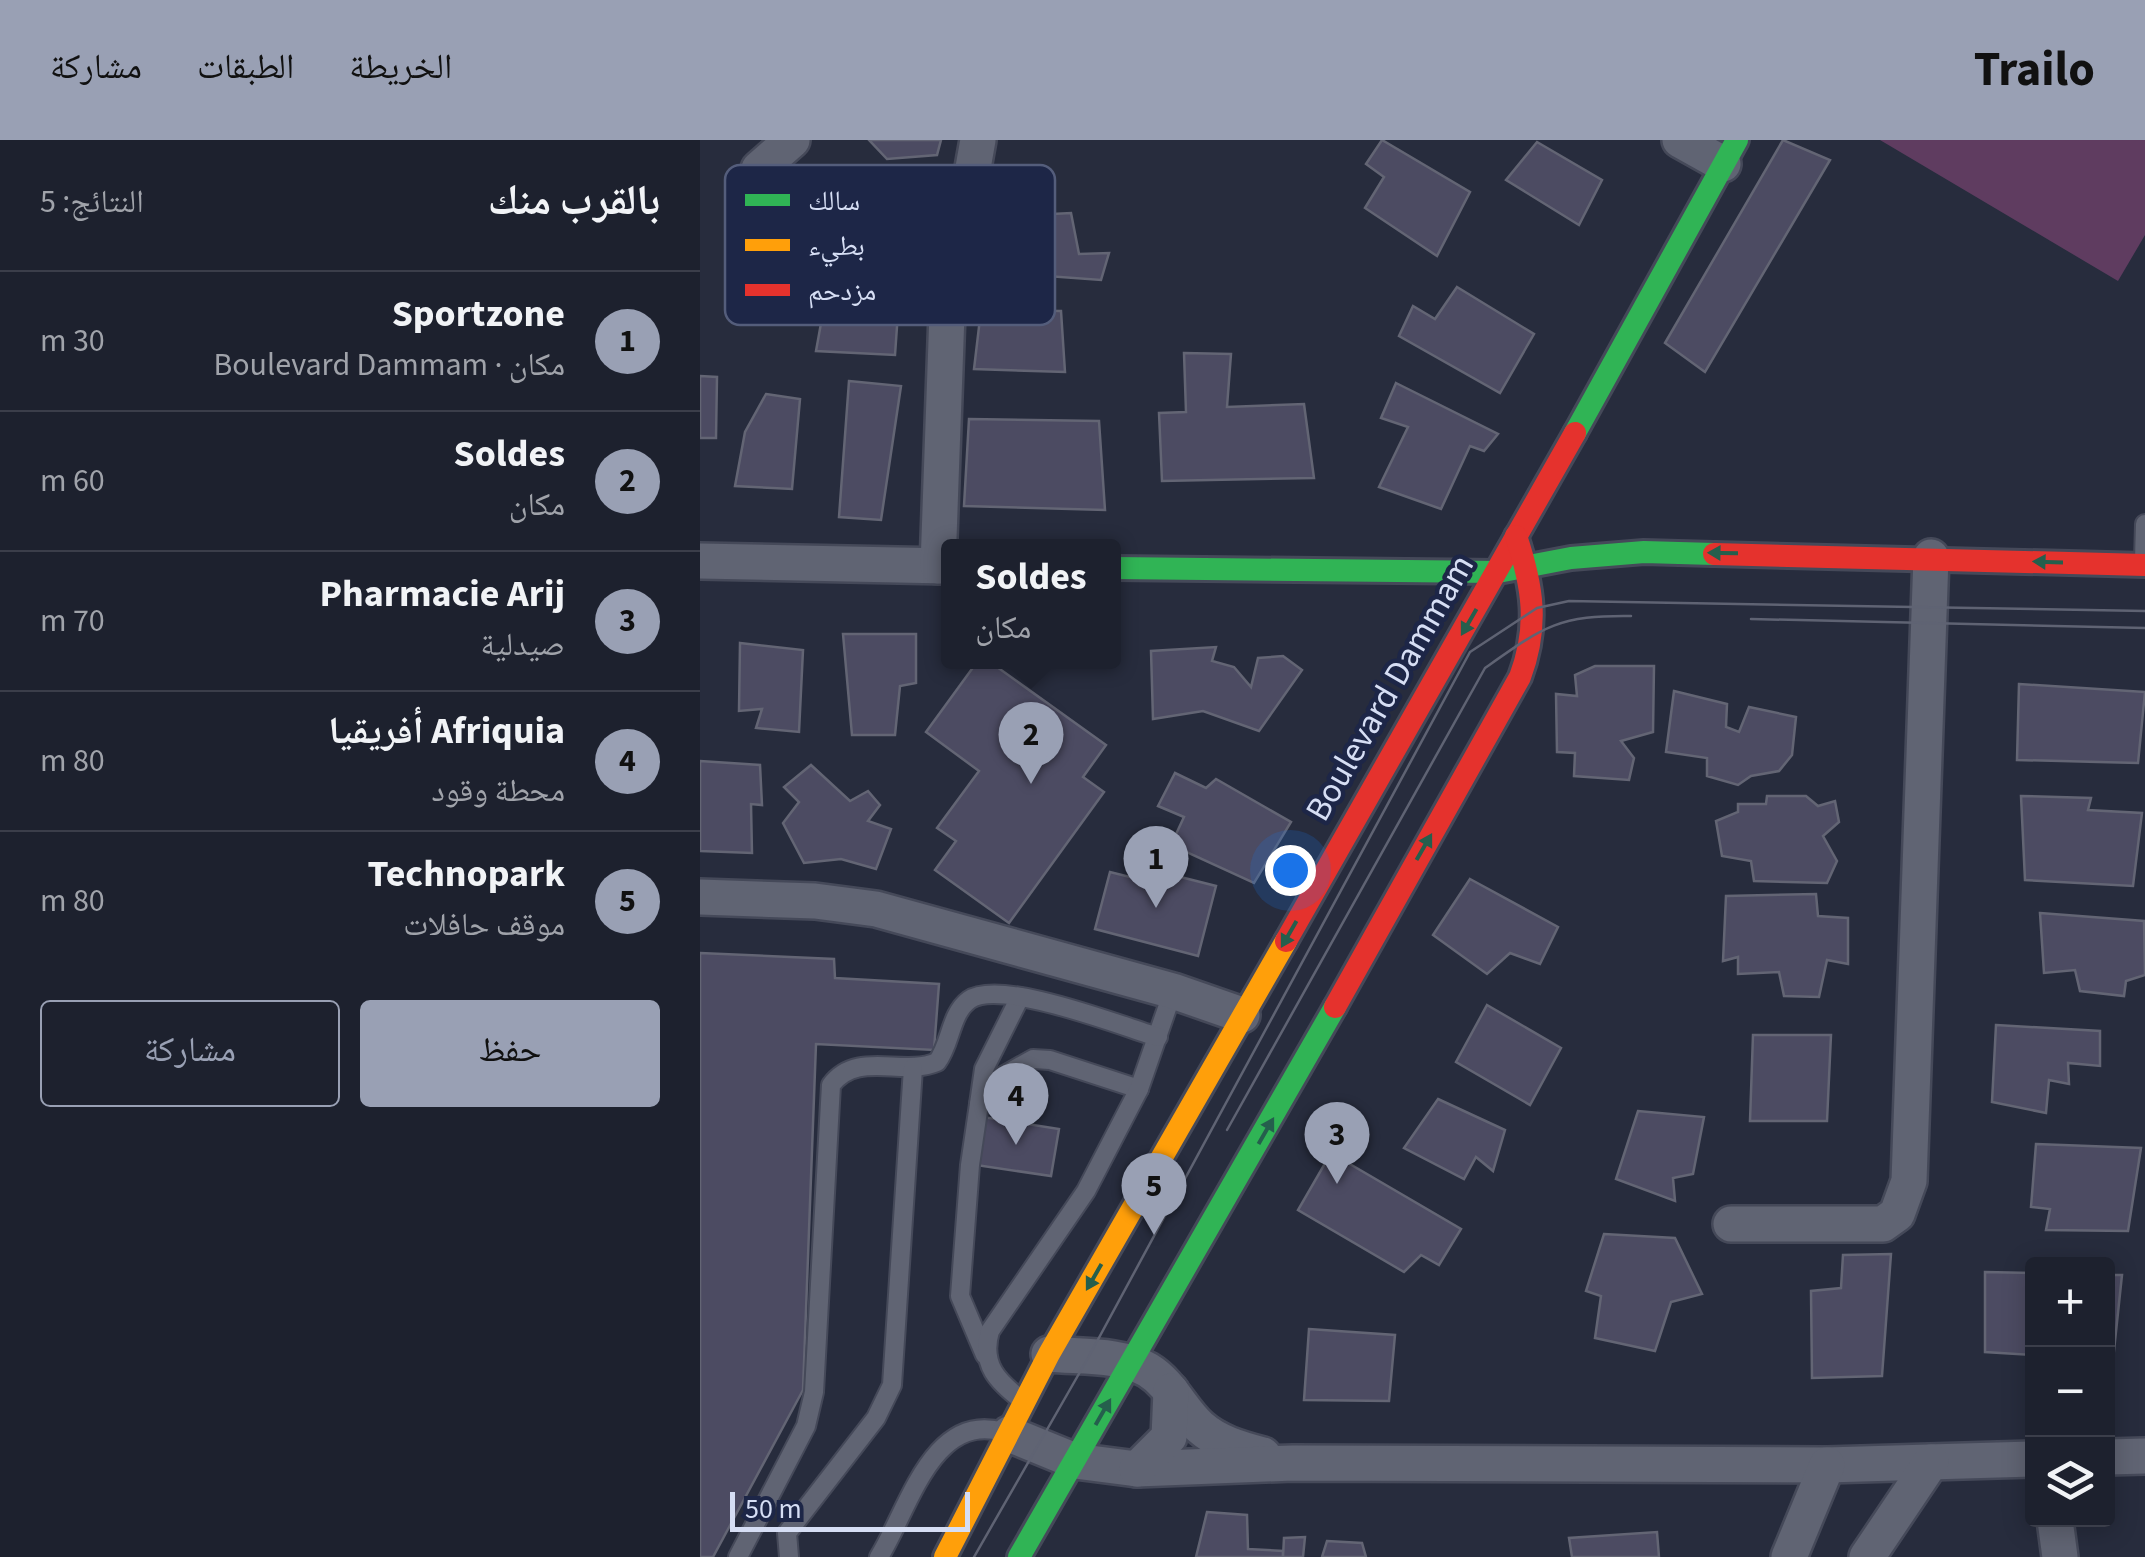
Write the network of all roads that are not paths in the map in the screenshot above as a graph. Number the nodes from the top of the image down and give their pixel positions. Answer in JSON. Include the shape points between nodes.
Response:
{"nodes":[{"id":1,"x":792,"y":140,"type":"edge"},
{"id":2,"x":978,"y":140,"type":"edge"},
{"id":3,"x":1680,"y":140,"type":"edge"},
{"id":4,"x":1730,"y":152,"type":"edge"},
{"id":5,"x":764,"y":165,"type":"edge"},
{"id":6,"x":973,"y":165,"type":"edge"},
{"id":7,"x":947,"y":325,"type":"edge"},
{"id":8,"x":2145,"y":524,"type":"edge"},
{"id":9,"x":1516,"y":536,"type":"junction"},
{"id":10,"x":943,"y":539,"type":"edge"},
{"id":11,"x":1931,"y":557,"type":"junction"},
{"id":12,"x":700,"y":560,"type":"edge"},
{"id":13,"x":2144,"y":565,"type":"edge"},
{"id":14,"x":941,"y":566,"type":"edge"},
{"id":15,"x":1121,"y":568,"type":"edge"},
{"id":16,"x":1527,"y":568,"type":"junction"},
{"id":17,"x":1498,"y":572,"type":"junction"},
{"id":18,"x":700,"y":898,"type":"edge"},
{"id":19,"x":1173,"y":991,"type":"junction"},
{"id":20,"x":1020,"y":996,"type":"junction"},
{"id":21,"x":1242,"y":1015,"type":"junction"},
{"id":22,"x":1158,"y":1036,"type":"junction"},
{"id":23,"x":913,"y":1068,"type":"junction"},
{"id":24,"x":1139,"y":1089,"type":"junction"},
{"id":25,"x":980,"y":1104,"type":"junction"},
{"id":26,"x":1731,"y":1224,"type":"dead end"},
{"id":27,"x":1050,"y":1354,"type":"junction"},
{"id":28,"x":987,"y":1360,"type":"junction"},
{"id":29,"x":1132,"y":1363,"type":"junction"},
{"id":30,"x":1171,"y":1391,"type":"junction"},
{"id":31,"x":1026,"y":1403,"type":"junction"},
{"id":32,"x":1009,"y":1434,"type":"junction"},
{"id":33,"x":2145,"y":1456,"type":"edge"},
{"id":34,"x":2115,"y":1457,"type":"edge"},
{"id":35,"x":2025,"y":1459,"type":"edge"},
{"id":36,"x":1075,"y":1461,"type":"junction"},
{"id":37,"x":1293,"y":1462,"type":"junction"},
{"id":38,"x":1931,"y":1462,"type":"junction"},
{"id":39,"x":1827,"y":1465,"type":"junction"},
{"id":40,"x":1137,"y":1469,"type":"junction"},
{"id":41,"x":2056,"y":1527,"type":"edge"},
{"id":42,"x":788,"y":1533,"type":"junction"},
{"id":43,"x":738,"y":1557,"type":"edge"},
{"id":44,"x":771,"y":1557,"type":"edge"},
{"id":45,"x":789,"y":1557,"type":"edge"},
{"id":46,"x":879,"y":1557,"type":"edge"},
{"id":47,"x":945,"y":1557,"type":"edge"},
{"id":48,"x":1020,"y":1557,"type":"edge"},
{"id":49,"x":1789,"y":1557,"type":"edge"},
{"id":50,"x":1867,"y":1557,"type":"edge"},
{"id":51,"x":2060,"y":1557,"type":"edge"}],
"edges":[{"from":1,"to":5,"type":"street"},
{"from":2,"to":6,"type":"street"},
{"from":3,"to":4,"type":"street"},
{"from":4,"to":9,"type":"street","name":"Boulevard Dammam"},
{"from":7,"to":10,"type":"street"},
{"from":8,"to":13,"type":"lane"},
{"from":9,"to":16,"type":"street","name":"Boulevard Dammam"},
{"from":9,"to":17,"type":"street","name":"Boulevard Dammam"},
{"from":13,"to":11,"type":"street","one_way":true},
{"from":11,"to":16,"type":"street","one_way":true,"via":[[1644,552]]},
{"from":11,"to":26,"type":"street","via":[[1909,1180],[1897,1214],[1882,1224]]},
{"from":12,"to":14,"type":"street"},
{"from":15,"to":17,"type":"street"},
{"from":16,"to":17,"type":"street"},
{"from":29,"to":16,"type":"street","name":"Boulevard Dammam","one_way":true,"via":[[1520,677],[1537,608]]},
{"from":17,"to":21,"type":"street","name":"Boulevard Dammam","one_way":true},
{"from":18,"to":19,"type":"street","via":[[876,909]]},
{"from":19,"to":21,"type":"street"},
{"from":19,"to":22,"type":"lane"},
{"from":20,"to":22,"type":"lane"},
{"from":20,"to":23,"type":"lane","via":[[970,999],[938,1062]]},
{"from":20,"to":25,"type":"lane","via":[[984,1069]]},
{"from":21,"to":27,"type":"street","name":"Boulevard Dammam","one_way":true},
{"from":22,"to":24,"type":"lane"},
{"from":23,"to":42,"type":"lane","via":[[892,1385],[876,1418]]},
{"from":23,"to":43,"type":"lane","via":[[848,1068],[831,1084],[814,1392],[806,1426]]},
{"from":24,"to":25,"type":"lane","via":[[1032,1059],[1001,1077]]},
{"from":24,"to":28,"type":"lane","via":[[1062,1230],[990,1332]]},
{"from":25,"to":28,"type":"lane","via":[[960,1296]]},
{"from":27,"to":29,"type":"street"},
{"from":27,"to":31,"type":"street","name":"Boulevard Dammam"},
{"from":28,"to":31,"type":"lane","via":[[1004,1387]]},
{"from":29,"to":30,"type":"street"},
{"from":36,"to":29,"type":"street","name":"Boulevard Dammam","one_way":true},
{"from":30,"to":37,"type":"street","via":[[1213,1436]]},
{"from":30,"to":40,"type":"street","via":[[1169,1437]]},
{"from":31,"to":32,"type":"street","name":"Boulevard Dammam"},
{"from":32,"to":36,"type":"street"},
{"from":32,"to":46,"type":"lane","via":[[980,1428],[951,1438]]},
{"from":32,"to":47,"type":"street","name":"Boulevard Dammam"},
{"from":33,"to":34,"type":"street"},
{"from":35,"to":38,"type":"street"},
{"from":36,"to":40,"type":"street"},
{"from":36,"to":48,"type":"street","name":"Boulevard Dammam"},
{"from":37,"to":39,"type":"street"},
{"from":37,"to":40,"type":"street"},
{"from":38,"to":39,"type":"street"},
{"from":38,"to":50,"type":"street"},
{"from":39,"to":49,"type":"street"},
{"from":41,"to":51,"type":"street"},
{"from":42,"to":44,"type":"lane"},
{"from":42,"to":45,"type":"lane"}]}
